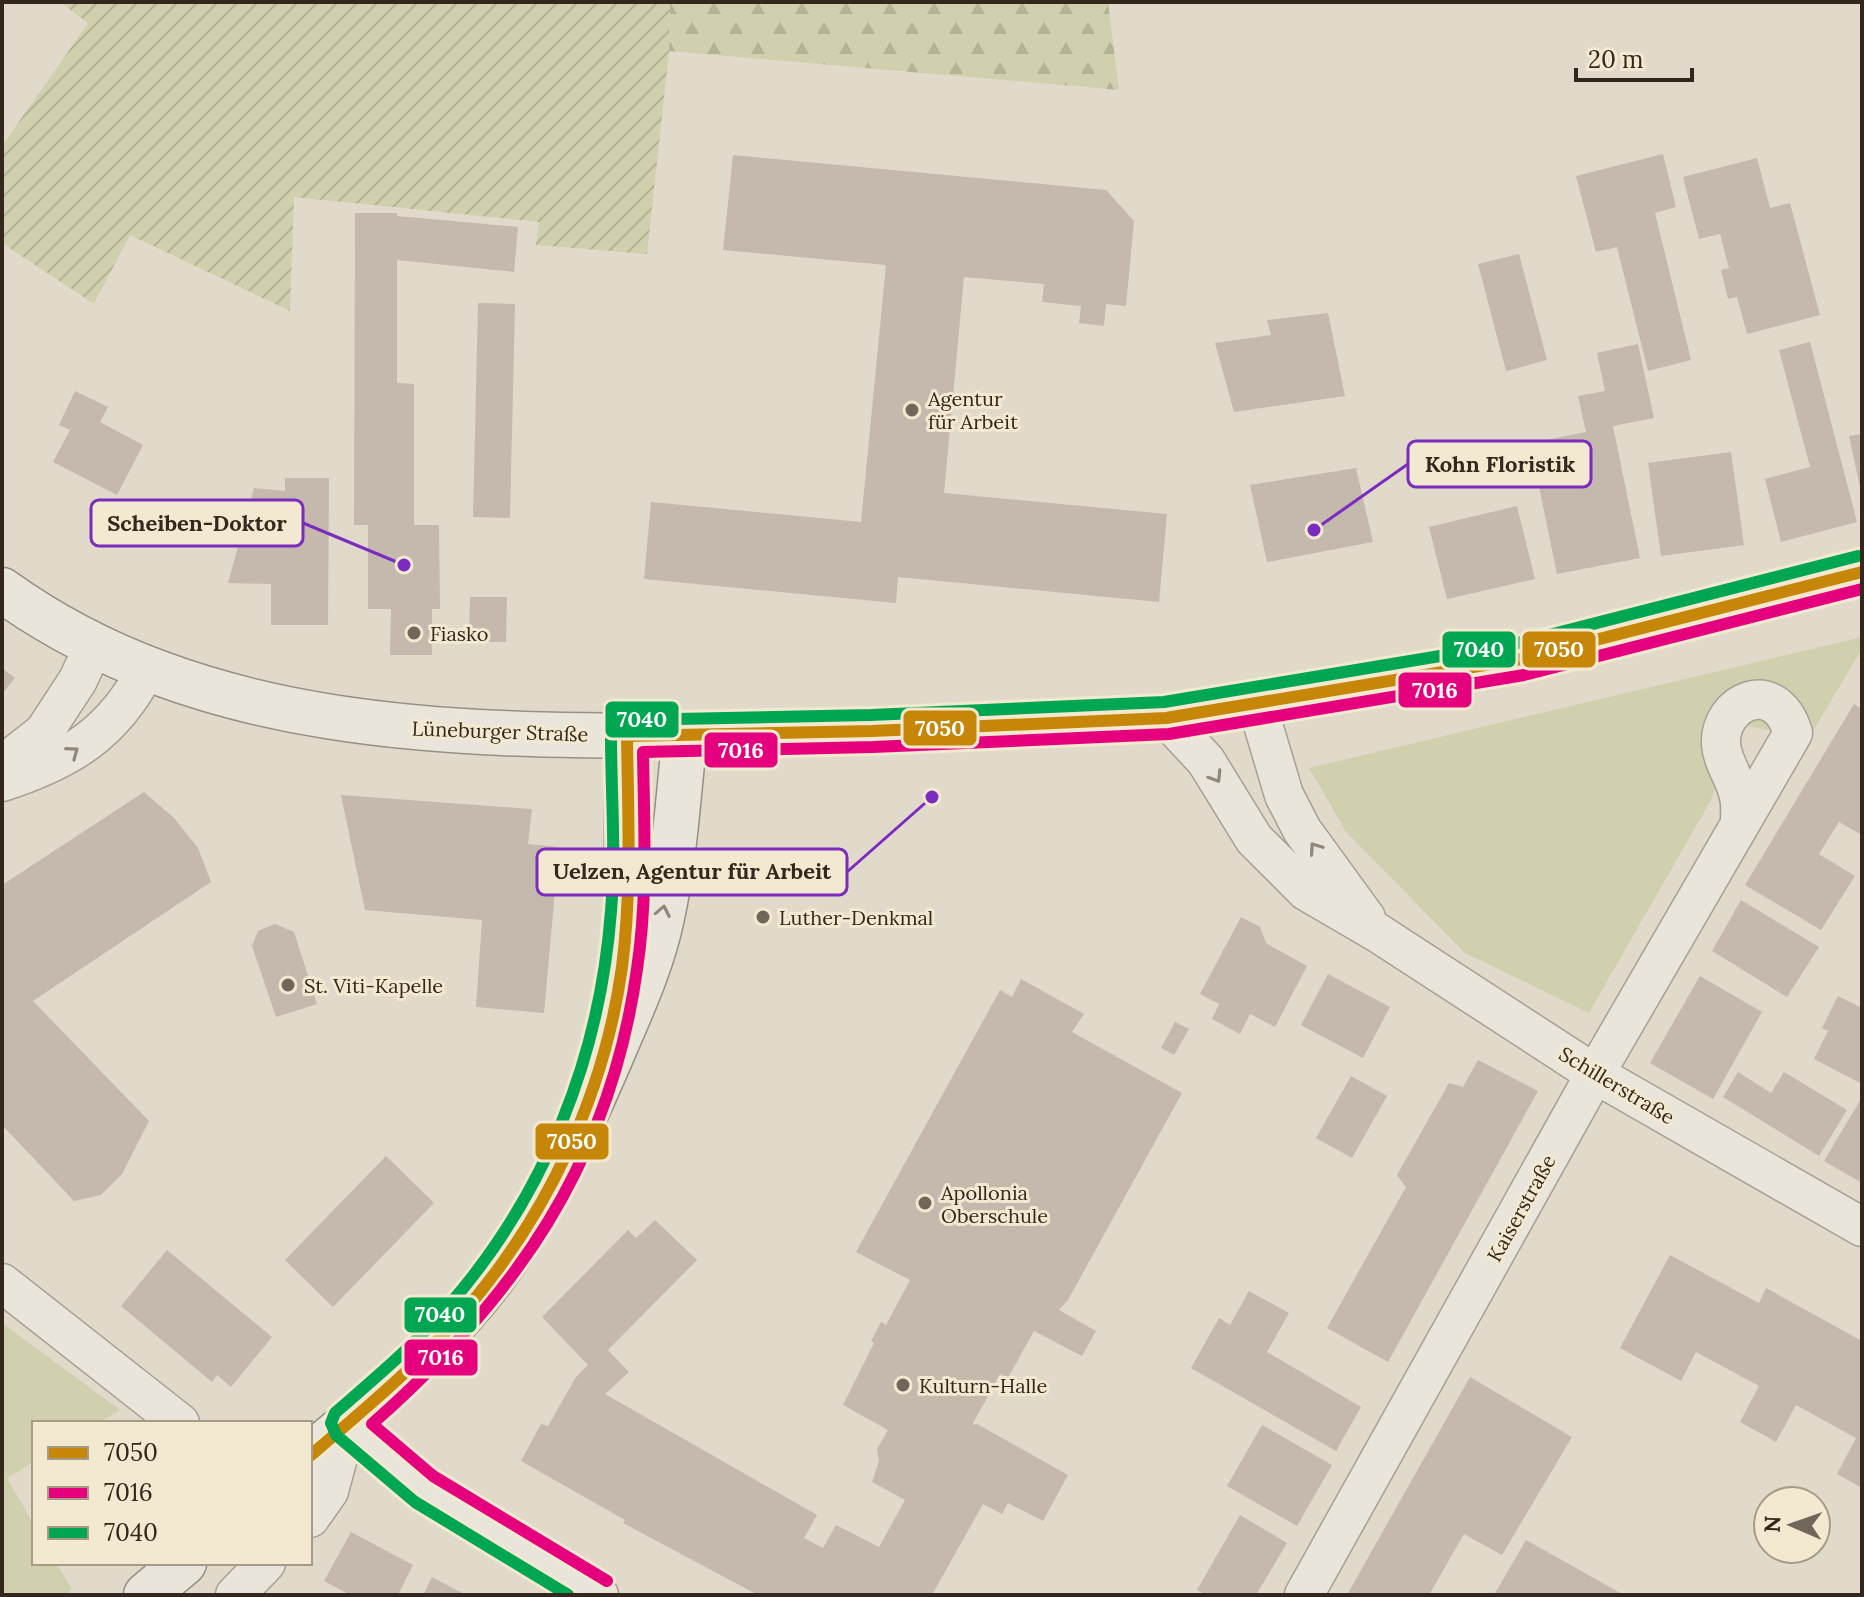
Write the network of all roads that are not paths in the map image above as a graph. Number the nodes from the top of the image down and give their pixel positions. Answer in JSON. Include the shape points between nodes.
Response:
{"nodes":[{"id":1,"x":1862,"y":572,"type":"edge"},
{"id":2,"x":2,"y":590,"type":"edge"},
{"id":3,"x":95,"y":643,"type":"junction"},
{"id":4,"x":147,"y":668,"type":"junction"},
{"id":5,"x":1256,"y":701,"type":"junction"},
{"id":6,"x":1166,"y":718,"type":"junction"},
{"id":7,"x":627,"y":736,"type":"junction"},
{"id":8,"x":685,"y":736,"type":"junction"},
{"id":9,"x":2,"y":765,"type":"edge"},
{"id":10,"x":2,"y":782,"type":"edge"},
{"id":11,"x":1740,"y":822,"type":"dead end"},
{"id":12,"x":1378,"y":933,"type":"junction"},
{"id":13,"x":1595,"y":1074,"type":"junction"},
{"id":14,"x":586,"y":1115,"type":"junction"},
{"id":15,"x":1862,"y":1227,"type":"edge"},
{"id":16,"x":2,"y":1283,"type":"edge"},
{"id":17,"x":177,"y":1421,"type":"edge"},
{"id":18,"x":347,"y":1424,"type":"junction"},
{"id":19,"x":312,"y":1454,"type":"edge"},
{"id":20,"x":312,"y":1515,"type":"edge"},
{"id":21,"x":182,"y":1565,"type":"edge"},
{"id":22,"x":264,"y":1565,"type":"edge"},
{"id":23,"x":146,"y":1595,"type":"edge"},
{"id":24,"x":235,"y":1595,"type":"edge"},
{"id":25,"x":599,"y":1595,"type":"edge"},
{"id":26,"x":1304,"y":1595,"type":"edge"}],
"edges":[{"from":1,"to":5,"type":"street","name":"Lüneburger Straße","via":[[1521,659]]},
{"from":2,"to":3,"type":"main road","name":"Lüneburger Straße"},
{"from":3,"to":4,"type":"main road","name":"Lüneburger Straße"},
{"from":3,"to":9,"type":"street","via":[[44,732]]},
{"from":4,"to":7,"type":"main road","name":"Lüneburger Straße","via":[[311,716],[385,727]]},
{"from":10,"to":4,"type":"street","one_way":true,"via":[[70,757],[129,703]]},
{"from":5,"to":6,"type":"street","name":"Lüneburger Straße"},
{"from":12,"to":5,"type":"street","name":"Schillerstraße","one_way":true,"via":[[1302,830],[1274,768]]},
{"from":6,"to":8,"type":"street","name":"Lüneburger Straße"},
{"from":6,"to":12,"type":"street","name":"Schillerstraße","one_way":true,"via":[[1206,761],[1275,862],[1306,891]]},
{"from":7,"to":8,"type":"main road","name":"Lüneburger Straße"},
{"from":7,"to":14,"type":"main road","via":[[627,914],[616,994]]},
{"from":14,"to":8,"type":"main road","one_way":true,"via":[[636,999],[662,919]]},
{"from":11,"to":13,"type":"street","name":"Kaiserstraße"},
{"from":12,"to":13,"type":"street","name":"Schillerstraße"},
{"from":13,"to":15,"type":"street","name":"Schillerstraße"},
{"from":13,"to":26,"type":"street","name":"Kaiserstraße"},
{"from":14,"to":18,"type":"main road","via":[[505,1261],[432,1346]]},
{"from":16,"to":17,"type":"street"},
{"from":18,"to":19,"type":"main road"},
{"from":18,"to":20,"type":"street","via":[[329,1491]]},
{"from":18,"to":25,"type":"street","via":[[424,1489]]},
{"from":21,"to":23,"type":"main road"},
{"from":22,"to":24,"type":"street"}]}
